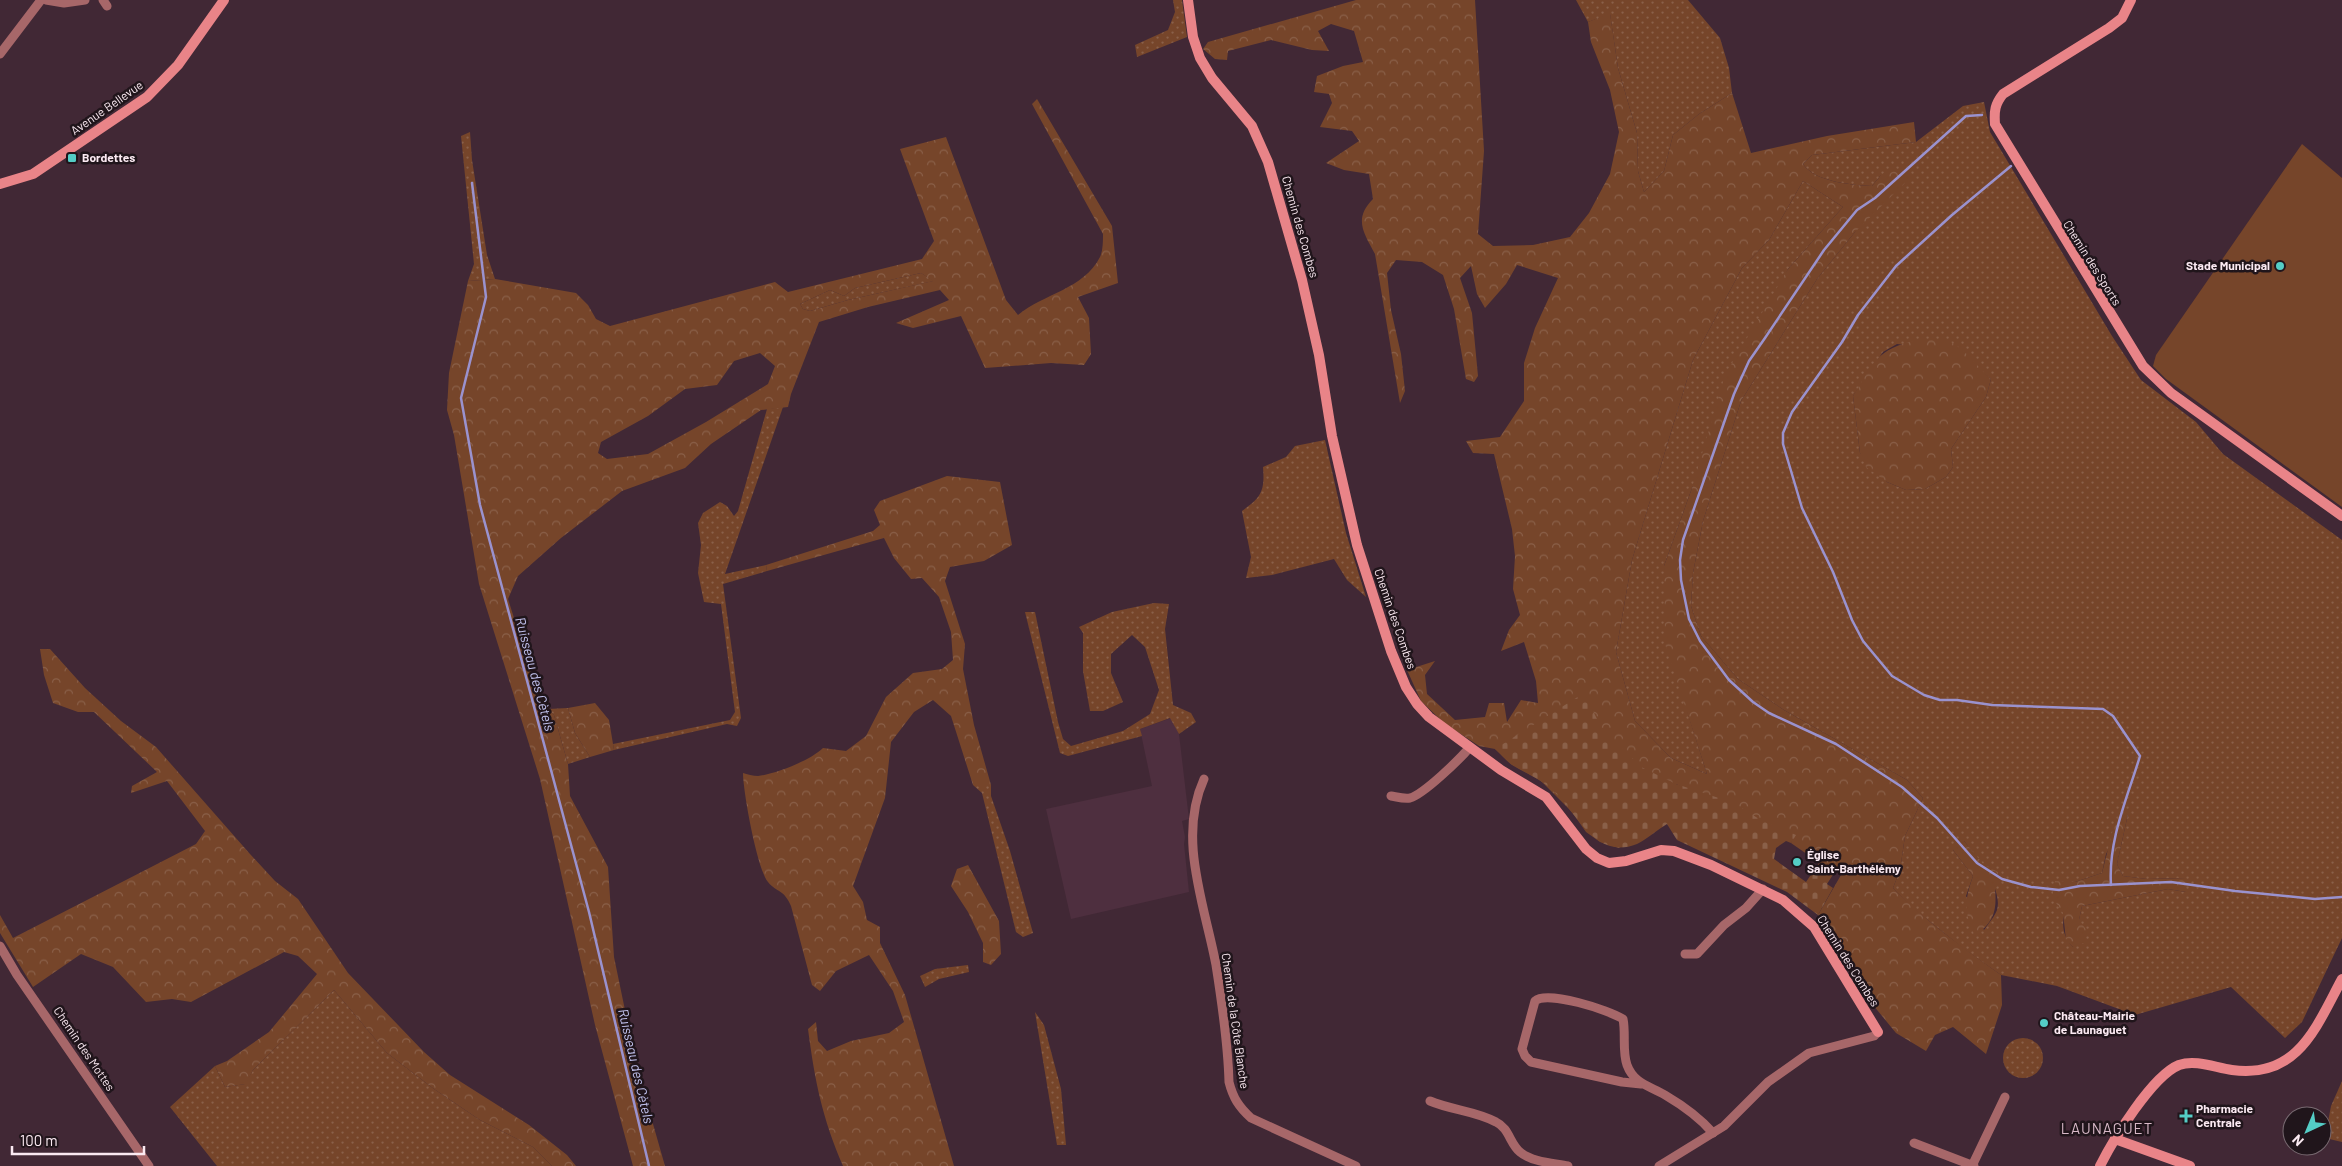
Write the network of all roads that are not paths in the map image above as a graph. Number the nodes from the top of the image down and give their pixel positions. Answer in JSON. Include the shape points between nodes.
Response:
{"nodes":[{"id":1,"x":41,"y":0,"type":"edge"},
{"id":2,"x":46,"y":0,"type":"edge"},
{"id":3,"x":85,"y":0,"type":"edge"},
{"id":4,"x":224,"y":0,"type":"edge"},
{"id":5,"x":1188,"y":0,"type":"edge"},
{"id":6,"x":2131,"y":0,"type":"edge"},
{"id":7,"x":0,"y":54,"type":"edge"},
{"id":8,"x":0,"y":184,"type":"edge"},
{"id":9,"x":2342,"y":516,"type":"edge"},
{"id":10,"x":1470,"y":747,"type":"junction"},
{"id":11,"x":1204,"y":778,"type":"dead end"},
{"id":12,"x":1390,"y":796,"type":"dead end"},
{"id":13,"x":1763,"y":890,"type":"junction"},
{"id":14,"x":0,"y":946,"type":"edge"},
{"id":15,"x":1685,"y":954,"type":"dead end"},
{"id":16,"x":2342,"y":979,"type":"edge"},
{"id":17,"x":1878,"y":1032,"type":"joint"},
{"id":18,"x":1641,"y":1084,"type":"junction"},
{"id":19,"x":2004,"y":1097,"type":"dead end"},
{"id":20,"x":1430,"y":1100,"type":"dead end"},
{"id":21,"x":1714,"y":1133,"type":"junction"},
{"id":22,"x":2115,"y":1139,"type":"junction"},
{"id":23,"x":1914,"y":1143,"type":"dead end"},
{"id":24,"x":149,"y":1166,"type":"edge"},
{"id":25,"x":1356,"y":1166,"type":"edge"},
{"id":26,"x":1568,"y":1166,"type":"edge"},
{"id":27,"x":1659,"y":1166,"type":"edge"},
{"id":28,"x":1973,"y":1166,"type":"edge"},
{"id":29,"x":2100,"y":1166,"type":"edge"},
{"id":30,"x":2190,"y":1166,"type":"edge"}],
"edges":[{"from":1,"to":7,"type":"street"},
{"from":2,"to":3,"type":"street","via":[[64,3]]},
{"from":4,"to":8,"type":"street","name":"Avenue Bellevue","via":[[178,65],[147,97],[33,174]]},
{"from":5,"to":10,"type":"street","name":"Chemin des Combes","via":[[1193,37],[1200,58],[1212,78],[1252,126],[1268,162],[1304,289],[1350,518],[1391,651],[1416,704],[1429,718]]},
{"from":6,"to":9,"type":"street","name":"Chemin des Sports","via":[[2122,18],[2109,28],[2003,94],[1996,102],[1995,124],[2143,366],[2179,398]]},
{"from":10,"to":12,"type":"street","via":[[1417,796],[1407,799]]},
{"from":10,"to":13,"type":"street","name":"Chemin des Combes","via":[[1546,797],[1586,849],[1597,858],[1609,863],[1661,850],[1674,851]]},
{"from":11,"to":25,"type":"street","name":"Chemin de la Côte Blanche","via":[[1198,791],[1193,834],[1197,884],[1216,965],[1233,1096],[1251,1118]]},
{"from":13,"to":15,"type":"street","via":[[1697,954]]},
{"from":13,"to":17,"type":"street","name":"Chemin des Combes","via":[[1783,900],[1814,927]]},
{"from":14,"to":24,"type":"street","name":"Chemin des Mottes"},
{"from":16,"to":22,"type":"street","via":[[2313,1033],[2291,1058],[2249,1072],[2188,1063],[2178,1066],[2153,1088]]},
{"from":17,"to":21,"type":"street","via":[[1874,1036],[1809,1053],[1768,1082],[1738,1114]]},
{"from":18,"to":18,"type":"street","via":[[1626,1064],[1623,1019],[1608,1010],[1546,996],[1535,1001],[1522,1049],[1531,1062]]},
{"from":18,"to":21,"type":"street","via":[[1665,1094]]},
{"from":19,"to":28,"type":"street"},
{"from":20,"to":26,"type":"street","via":[[1499,1123],[1518,1152],[1530,1158]]},
{"from":21,"to":27,"type":"street"},
{"from":22,"to":29,"type":"street"},
{"from":22,"to":30,"type":"street"},
{"from":23,"to":28,"type":"street"}]}
